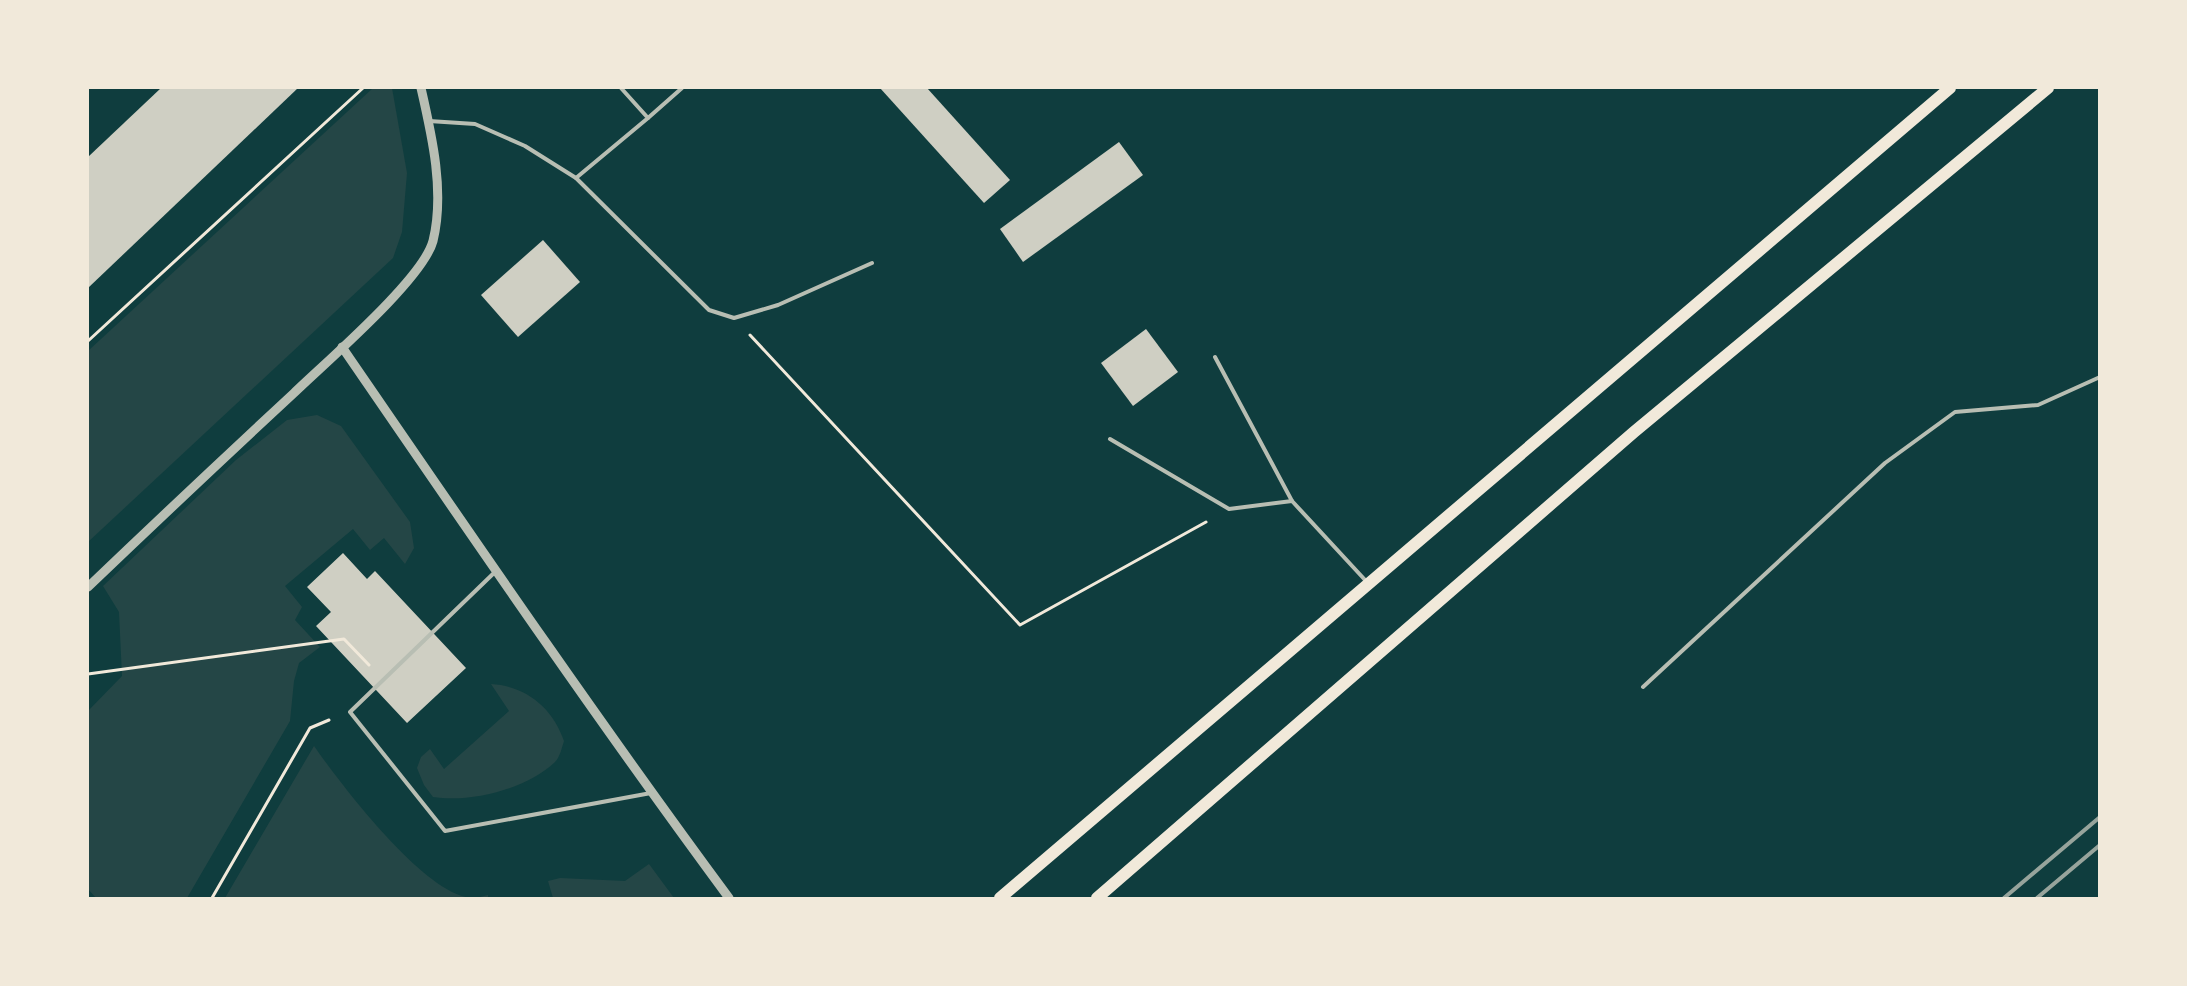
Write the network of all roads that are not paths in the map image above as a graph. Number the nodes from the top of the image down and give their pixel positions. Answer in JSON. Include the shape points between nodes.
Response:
{"nodes":[{"id":1,"x":421,"y":88,"type":"edge"},
{"id":2,"x":622,"y":88,"type":"edge"},
{"id":3,"x":682,"y":88,"type":"edge"},
{"id":4,"x":1950,"y":88,"type":"edge"},
{"id":5,"x":2048,"y":88,"type":"edge"},
{"id":6,"x":648,"y":118,"type":"junction"},
{"id":7,"x":428,"y":121,"type":"junction"},
{"id":8,"x":576,"y":178,"type":"junction"},
{"id":9,"x":872,"y":263,"type":"dead end"},
{"id":10,"x":342,"y":347,"type":"junction"},
{"id":11,"x":1215,"y":357,"type":"dead end"},
{"id":12,"x":2100,"y":378,"type":"edge"},
{"id":13,"x":1110,"y":439,"type":"dead end"},
{"id":14,"x":1292,"y":501,"type":"junction"},
{"id":15,"x":496,"y":572,"type":"junction"},
{"id":16,"x":1368,"y":583,"type":"junction"},
{"id":17,"x":88,"y":587,"type":"edge"},
{"id":18,"x":1642,"y":688,"type":"dead end"},
{"id":19,"x":651,"y":793,"type":"junction"},
{"id":20,"x":729,"y":898,"type":"edge"},
{"id":21,"x":1000,"y":898,"type":"edge"},
{"id":22,"x":1098,"y":898,"type":"edge"}],
"edges":[{"from":1,"to":7,"type":"street"},
{"from":2,"to":6,"type":"lane"},
{"from":3,"to":6,"type":"lane"},
{"from":4,"to":16,"type":"main road"},
{"from":5,"to":22,"type":"main road","via":[[1634,432]]},
{"from":6,"to":8,"type":"lane"},
{"from":7,"to":8,"type":"lane","via":[[475,124],[525,146]]},
{"from":7,"to":10,"type":"street","via":[[438,209],[432,242],[416,273]]},
{"from":8,"to":9,"type":"lane","via":[[709,310],[734,318],[778,305]]},
{"from":10,"to":15,"type":"street"},
{"from":10,"to":17,"type":"street"},
{"from":11,"to":14,"type":"lane"},
{"from":12,"to":18,"type":"lane","via":[[2038,405],[1955,412],[1884,463]]},
{"from":13,"to":14,"type":"lane","via":[[1229,510]]},
{"from":14,"to":16,"type":"lane"},
{"from":15,"to":19,"type":"street"},
{"from":15,"to":19,"type":"lane","via":[[350,712],[445,831]]},
{"from":16,"to":21,"type":"main road"},
{"from":19,"to":20,"type":"street"}]}
